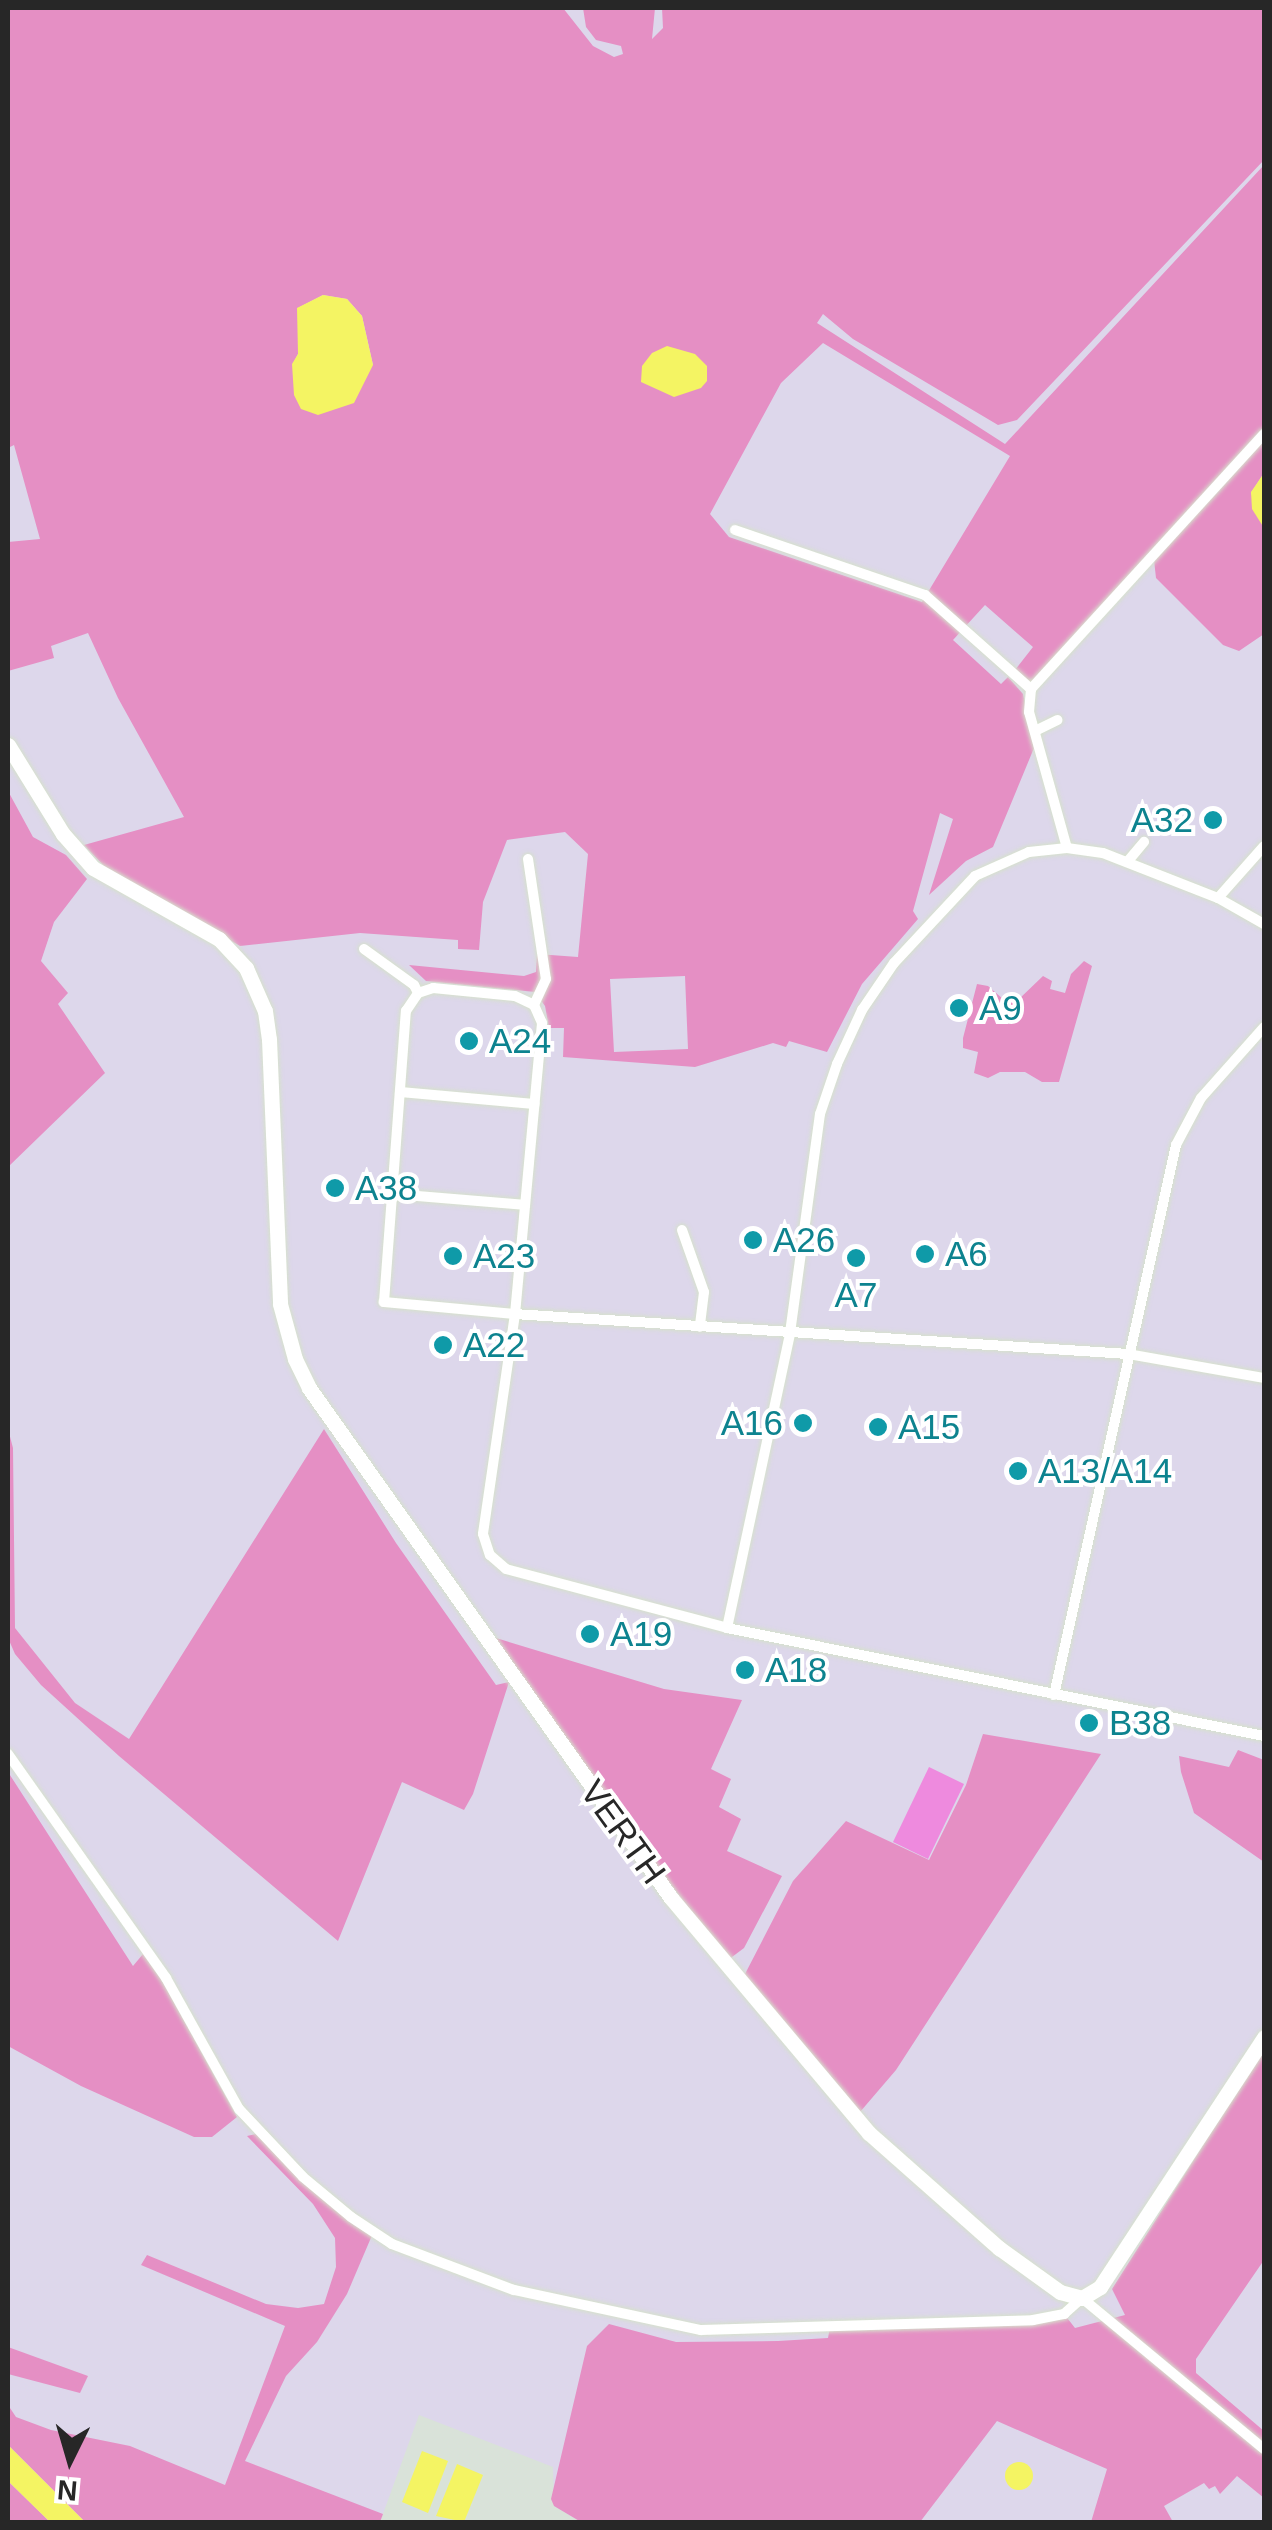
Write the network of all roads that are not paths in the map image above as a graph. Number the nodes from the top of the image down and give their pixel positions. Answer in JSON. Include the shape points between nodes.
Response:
{"nodes":[{"id":1,"x":1264,"y":434,"type":"edge"},
{"id":2,"x":735,"y":530,"type":"dead end"},
{"id":3,"x":1030,"y":689,"type":"junction"},
{"id":4,"x":1058,"y":720,"type":"dead end"},
{"id":5,"x":1035,"y":731,"type":"junction"},
{"id":6,"x":8,"y":744,"type":"edge"},
{"id":7,"x":1144,"y":842,"type":"dead end"},
{"id":8,"x":1264,"y":846,"type":"edge"},
{"id":9,"x":1067,"y":848,"type":"junction"},
{"id":10,"x":528,"y":859,"type":"dead end"},
{"id":11,"x":1128,"y":861,"type":"junction"},
{"id":12,"x":1218,"y":898,"type":"junction"},
{"id":13,"x":1264,"y":924,"type":"edge"},
{"id":14,"x":364,"y":948,"type":"dead end"},
{"id":15,"x":418,"y":993,"type":"junction"},
{"id":16,"x":534,"y":1005,"type":"junction"},
{"id":17,"x":1264,"y":1026,"type":"edge"},
{"id":18,"x":400,"y":1092,"type":"junction"},
{"id":19,"x":534,"y":1104,"type":"junction"},
{"id":20,"x":392,"y":1194,"type":"junction"},
{"id":21,"x":525,"y":1205,"type":"junction"},
{"id":22,"x":682,"y":1230,"type":"dead end"},
{"id":23,"x":515,"y":1314,"type":"junction"},
{"id":24,"x":700,"y":1327,"type":"junction"},
{"id":25,"x":790,"y":1333,"type":"junction"},
{"id":26,"x":1128,"y":1354,"type":"junction"},
{"id":27,"x":1264,"y":1378,"type":"edge"},
{"id":28,"x":726,"y":1628,"type":"junction"},
{"id":29,"x":1054,"y":1695,"type":"junction"},
{"id":30,"x":1264,"y":1736,"type":"edge"},
{"id":31,"x":8,"y":1754,"type":"edge"},
{"id":32,"x":1264,"y":2037,"type":"edge"},
{"id":33,"x":1082,"y":2298,"type":"junction"},
{"id":34,"x":1264,"y":2449,"type":"edge"}],
"edges":[{"from":1,"to":3,"type":"street"},
{"from":2,"to":3,"type":"street","via":[[925,595]]},
{"from":3,"to":5,"type":"street"},
{"from":4,"to":5,"type":"street"},
{"from":5,"to":9,"type":"street"},
{"from":6,"to":33,"type":"street","name":"VERTH","via":[[63,834],[93,868],[199,926],[234,953],[257,989],[269,1039],[278,1286],[285,1330],[310,1388],[734,1978],[897,2161],[1037,2277]]},
{"from":7,"to":11,"type":"street"},
{"from":8,"to":12,"type":"street"},
{"from":9,"to":11,"type":"street"},
{"from":9,"to":25,"type":"street","via":[[1029,852],[975,876],[894,963],[862,1010],[820,1114]]},
{"from":10,"to":16,"type":"street","via":[[546,979]]},
{"from":11,"to":12,"type":"street"},
{"from":12,"to":13,"type":"street"},
{"from":14,"to":15,"type":"street"},
{"from":15,"to":16,"type":"street","via":[[433,988],[498,994]]},
{"from":15,"to":18,"type":"street","via":[[406,1010]]},
{"from":16,"to":19,"type":"street","via":[[542,1022]]},
{"from":17,"to":26,"type":"street","via":[[1201,1098],[1176,1144]]},
{"from":18,"to":19,"type":"street"},
{"from":18,"to":20,"type":"street"},
{"from":19,"to":21,"type":"street"},
{"from":20,"to":21,"type":"street"},
{"from":20,"to":23,"type":"street","via":[[384,1302]]},
{"from":21,"to":23,"type":"street"},
{"from":22,"to":24,"type":"street","via":[[704,1292]]},
{"from":23,"to":24,"type":"street"},
{"from":23,"to":28,"type":"street","via":[[483,1534],[490,1555],[506,1569]]},
{"from":24,"to":25,"type":"street"},
{"from":25,"to":26,"type":"street"},
{"from":25,"to":28,"type":"street"},
{"from":26,"to":27,"type":"street"},
{"from":26,"to":29,"type":"street"},
{"from":28,"to":29,"type":"street"},
{"from":29,"to":30,"type":"street"},
{"from":31,"to":33,"type":"street","via":[[166,1978],[239,2109],[303,2177],[392,2244],[514,2290],[701,2330],[1033,2320],[1064,2314]]},
{"from":32,"to":33,"type":"street","via":[[1100,2287]]},
{"from":33,"to":34,"type":"street","name":"VERTH"}]}
